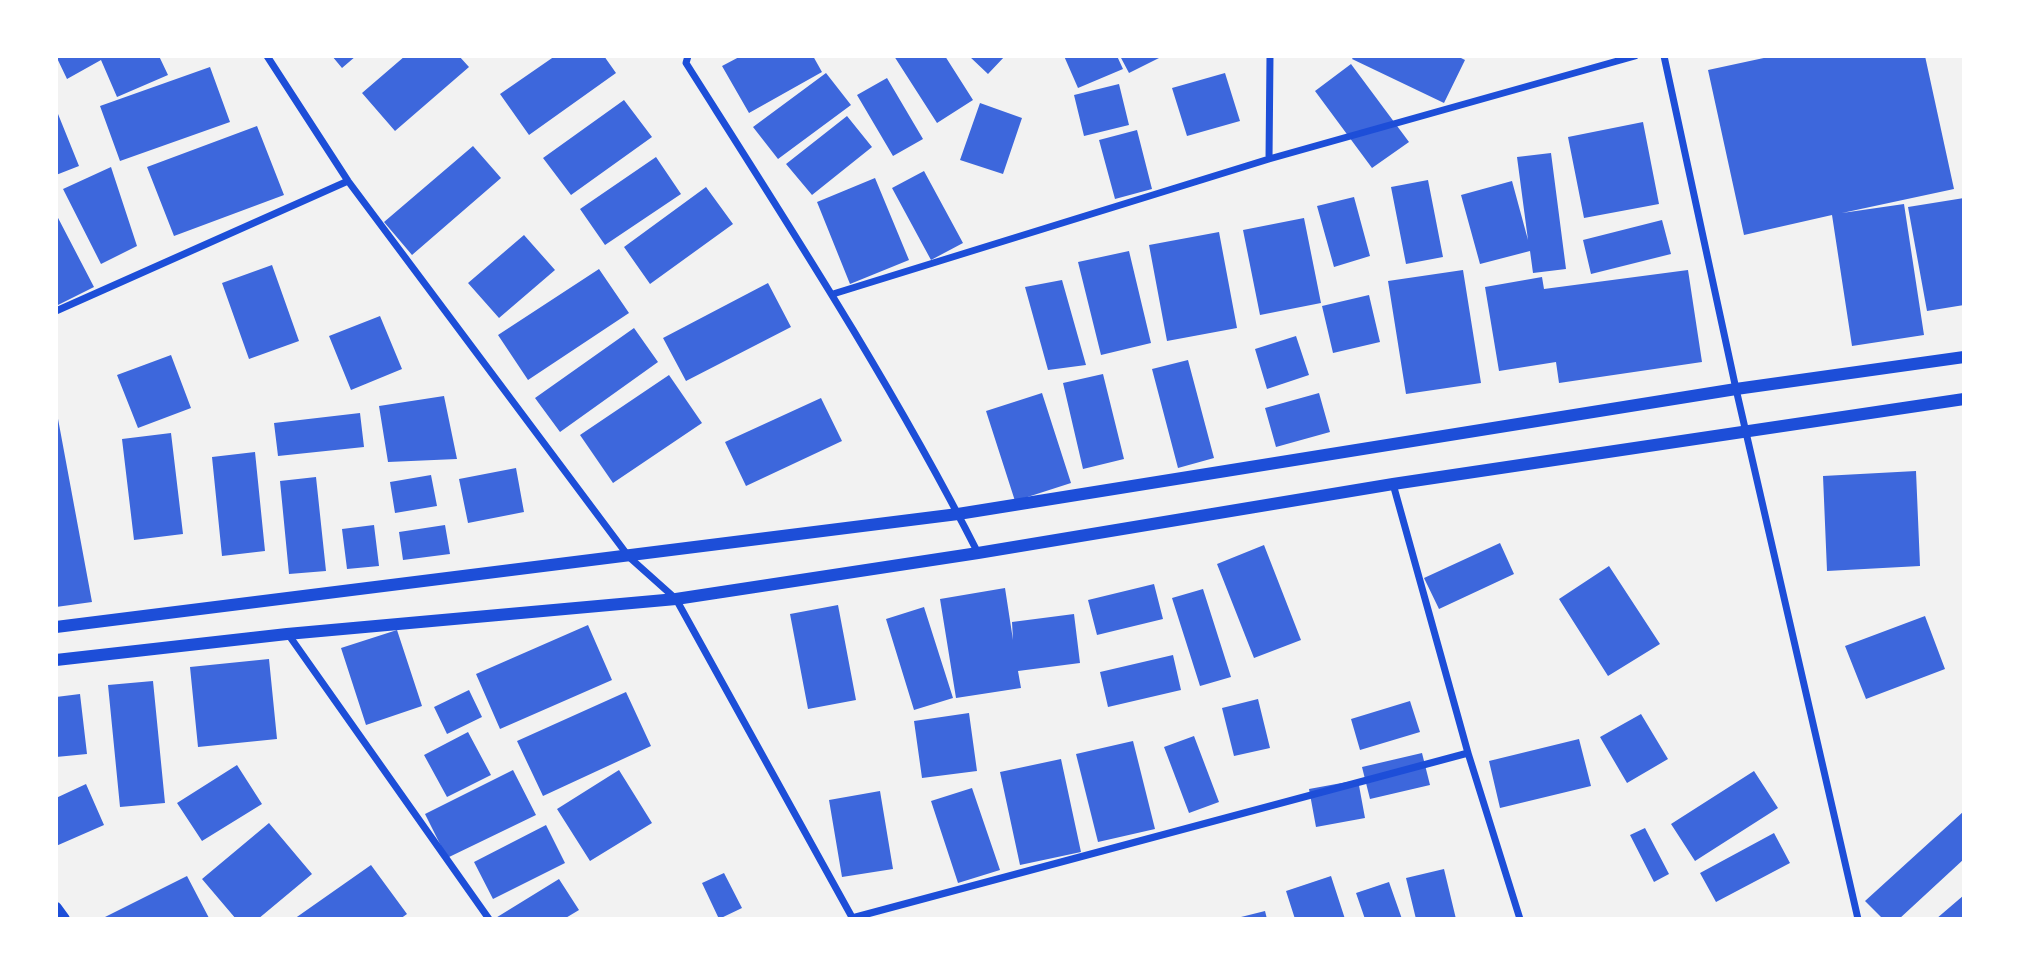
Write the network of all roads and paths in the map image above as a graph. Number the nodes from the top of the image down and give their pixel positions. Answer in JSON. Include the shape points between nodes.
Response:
{"nodes":[{"id":1,"x":267,"y":56,"type":"edge"},
{"id":2,"x":688,"y":56,"type":"edge"},
{"id":3,"x":1270,"y":56,"type":"edge"},
{"id":4,"x":1635,"y":56,"type":"edge"},
{"id":5,"x":1664,"y":56,"type":"edge"},
{"id":6,"x":1269,"y":159,"type":"junction"},
{"id":7,"x":348,"y":181,"type":"junction"},
{"id":8,"x":833,"y":294,"type":"junction"},
{"id":9,"x":56,"y":311,"type":"edge"},
{"id":10,"x":1964,"y":357,"type":"edge"},
{"id":11,"x":1736,"y":389,"type":"junction"},
{"id":12,"x":1964,"y":399,"type":"edge"},
{"id":13,"x":1746,"y":432,"type":"junction"},
{"id":14,"x":1393,"y":484,"type":"junction"},
{"id":15,"x":958,"y":514,"type":"junction"},
{"id":16,"x":978,"y":554,"type":"junction"},
{"id":17,"x":629,"y":557,"type":"junction"},
{"id":18,"x":676,"y":599,"type":"junction"},
{"id":19,"x":56,"y":627,"type":"edge"},
{"id":20,"x":287,"y":634,"type":"junction"},
{"id":21,"x":56,"y":660,"type":"edge"},
{"id":22,"x":1468,"y":753,"type":"junction"},
{"id":23,"x":56,"y":908,"type":"edge"},
{"id":24,"x":64,"y":919,"type":"edge"},
{"id":25,"x":489,"y":919,"type":"edge"},
{"id":26,"x":853,"y":919,"type":"edge"},
{"id":27,"x":1520,"y":919,"type":"edge"},
{"id":28,"x":1858,"y":919,"type":"edge"}],
"edges":[{"from":1,"to":7,"type":"street"},
{"from":2,"to":8,"type":"street","via":[[686,64]]},
{"from":3,"to":6,"type":"street"},
{"from":4,"to":6,"type":"street"},
{"from":5,"to":11,"type":"street"},
{"from":6,"to":8,"type":"street"},
{"from":7,"to":9,"type":"street"},
{"from":7,"to":17,"type":"street"},
{"from":8,"to":15,"type":"street"},
{"from":10,"to":11,"type":"street"},
{"from":11,"to":13,"type":"street"},
{"from":11,"to":15,"type":"street"},
{"from":12,"to":13,"type":"street"},
{"from":13,"to":14,"type":"street"},
{"from":13,"to":28,"type":"street"},
{"from":14,"to":16,"type":"street"},
{"from":14,"to":22,"type":"street"},
{"from":15,"to":16,"type":"street"},
{"from":15,"to":17,"type":"street"},
{"from":16,"to":18,"type":"street"},
{"from":17,"to":18,"type":"street"},
{"from":17,"to":19,"type":"street"},
{"from":18,"to":20,"type":"street"},
{"from":18,"to":26,"type":"street"},
{"from":20,"to":21,"type":"street"},
{"from":20,"to":25,"type":"street"},
{"from":22,"to":26,"type":"street"},
{"from":22,"to":27,"type":"street"},
{"from":23,"to":24,"type":"street"}]}
